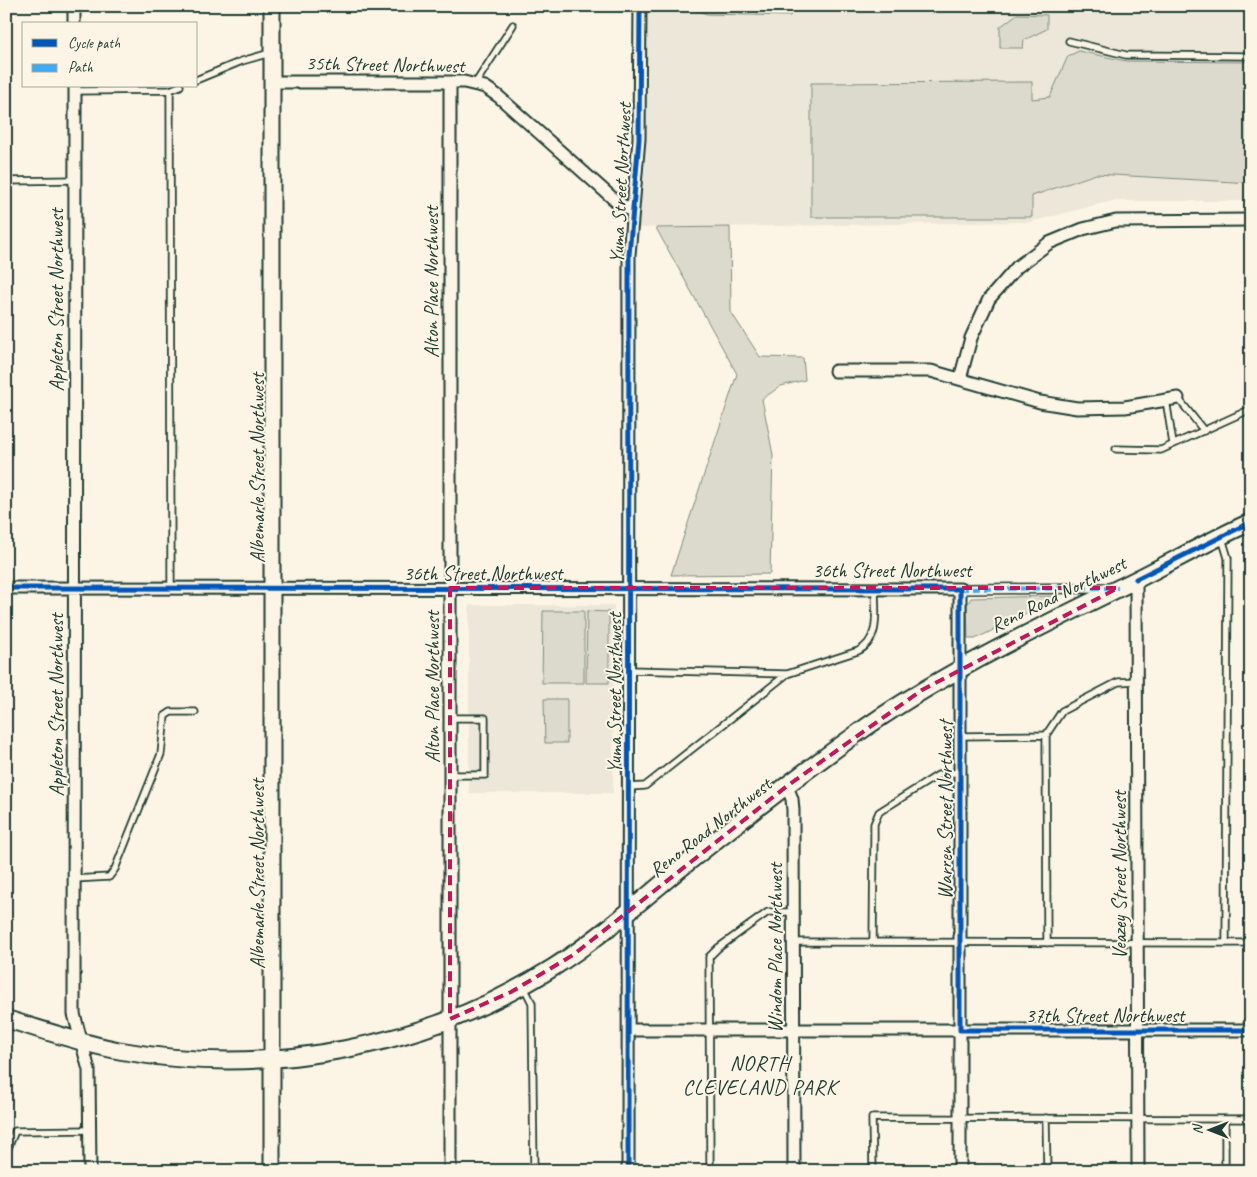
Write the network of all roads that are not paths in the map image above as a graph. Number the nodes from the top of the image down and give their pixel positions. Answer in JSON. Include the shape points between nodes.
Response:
{"nodes":[{"id":1,"x":74,"y":6,"type":"edge"},
{"id":2,"x":272,"y":6,"type":"edge"},
{"id":3,"x":640,"y":6,"type":"edge"},
{"id":4,"x":74,"y":22,"type":"edge"},
{"id":5,"x":513,"y":25,"type":"dead end"},
{"id":6,"x":1069,"y":41,"type":"dead end"},
{"id":7,"x":272,"y":52,"type":"junction"},
{"id":8,"x":1251,"y":56,"type":"edge"},
{"id":9,"x":198,"y":79,"type":"edge"},
{"id":10,"x":272,"y":82,"type":"junction"},
{"id":11,"x":450,"y":82,"type":"junction"},
{"id":12,"x":475,"y":84,"type":"junction"},
{"id":13,"x":75,"y":88,"type":"edge"},
{"id":14,"x":175,"y":88,"type":"edge"},
{"id":15,"x":170,"y":90,"type":"junction"},
{"id":16,"x":75,"y":180,"type":"junction"},
{"id":17,"x":6,"y":181,"type":"edge"},
{"id":18,"x":632,"y":211,"type":"junction"},
{"id":19,"x":1251,"y":220,"type":"edge"},
{"id":20,"x":835,"y":371,"type":"dead end"},
{"id":21,"x":960,"y":379,"type":"junction"},
{"id":22,"x":1178,"y":398,"type":"joint"},
{"id":23,"x":1166,"y":400,"type":"junction"},
{"id":24,"x":1251,"y":408,"type":"edge"},
{"id":25,"x":1204,"y":431,"type":"junction"},
{"id":26,"x":1173,"y":444,"type":"junction"},
{"id":27,"x":1116,"y":449,"type":"dead end"},
{"id":28,"x":1251,"y":522,"type":"edge"},
{"id":29,"x":1221,"y":536,"type":"junction"},
{"id":30,"x":1136,"y":579,"type":"junction"},
{"id":31,"x":6,"y":588,"type":"edge"},
{"id":32,"x":75,"y":588,"type":"junction"},
{"id":33,"x":171,"y":588,"type":"junction"},
{"id":34,"x":271,"y":588,"type":"junction"},
{"id":35,"x":450,"y":588,"type":"junction"},
{"id":36,"x":629,"y":588,"type":"junction"},
{"id":37,"x":1118,"y":588,"type":"junction"},
{"id":38,"x":875,"y":589,"type":"junction"},
{"id":39,"x":960,"y":589,"type":"junction"},
{"id":40,"x":960,"y":668,"type":"junction"},
{"id":41,"x":629,"y":670,"type":"junction"},
{"id":42,"x":787,"y":674,"type":"junction"},
{"id":43,"x":1137,"y":681,"type":"junction"},
{"id":44,"x":196,"y":712,"type":"dead end"},
{"id":45,"x":450,"y":718,"type":"junction"},
{"id":46,"x":1046,"y":735,"type":"junction"},
{"id":47,"x":960,"y":736,"type":"junction"},
{"id":48,"x":960,"y":772,"type":"junction"},
{"id":49,"x":450,"y":775,"type":"junction"},
{"id":50,"x":787,"y":786,"type":"junction"},
{"id":51,"x":629,"y":787,"type":"junction"},
{"id":52,"x":74,"y":879,"type":"junction"},
{"id":53,"x":794,"y":912,"type":"junction"},
{"id":54,"x":628,"y":913,"type":"junction"},
{"id":55,"x":794,"y":942,"type":"junction"},
{"id":56,"x":873,"y":942,"type":"junction"},
{"id":57,"x":960,"y":942,"type":"junction"},
{"id":58,"x":1047,"y":942,"type":"junction"},
{"id":59,"x":1138,"y":942,"type":"junction"},
{"id":60,"x":1226,"y":943,"type":"junction"},
{"id":61,"x":1251,"y":943,"type":"edge"},
{"id":62,"x":524,"y":985,"type":"junction"},
{"id":63,"x":6,"y":1019,"type":"edge"},
{"id":64,"x":450,"y":1019,"type":"junction"},
{"id":65,"x":629,"y":1030,"type":"junction"},
{"id":66,"x":710,"y":1030,"type":"junction"},
{"id":67,"x":794,"y":1030,"type":"junction"},
{"id":68,"x":960,"y":1030,"type":"junction"},
{"id":69,"x":1138,"y":1030,"type":"junction"},
{"id":70,"x":1251,"y":1030,"type":"edge"},
{"id":71,"x":83,"y":1041,"type":"junction"},
{"id":72,"x":272,"y":1059,"type":"junction"},
{"id":73,"x":960,"y":1117,"type":"junction"},
{"id":74,"x":1046,"y":1118,"type":"junction"},
{"id":75,"x":1138,"y":1118,"type":"junction"},
{"id":76,"x":1224,"y":1119,"type":"junction"},
{"id":77,"x":1251,"y":1119,"type":"edge"},
{"id":78,"x":6,"y":1128,"type":"edge"},
{"id":79,"x":90,"y":1130,"type":"junction"},
{"id":80,"x":15,"y":1131,"type":"junction"},
{"id":81,"x":6,"y":1153,"type":"edge"},
{"id":82,"x":90,"y":1171,"type":"edge"},
{"id":83,"x":272,"y":1171,"type":"edge"},
{"id":84,"x":450,"y":1171,"type":"edge"},
{"id":85,"x":534,"y":1171,"type":"edge"},
{"id":86,"x":628,"y":1171,"type":"edge"},
{"id":87,"x":710,"y":1171,"type":"edge"},
{"id":88,"x":794,"y":1171,"type":"edge"},
{"id":89,"x":873,"y":1171,"type":"edge"},
{"id":90,"x":960,"y":1171,"type":"edge"},
{"id":91,"x":1047,"y":1171,"type":"edge"},
{"id":92,"x":1138,"y":1171,"type":"edge"},
{"id":93,"x":1224,"y":1171,"type":"edge"}],
"edges":[{"from":1,"to":4,"type":"street"},
{"from":2,"to":7,"type":"street","name":"Albemarle Street Northwest"},
{"from":3,"to":18,"type":"street","name":"Yuma Street Northwest","via":[[640,112]]},
{"from":5,"to":12,"type":"lane"},
{"from":6,"to":8,"type":"lane","via":[[1126,55]]},
{"from":7,"to":9,"type":"lane"},
{"from":7,"to":10,"type":"street","name":"Albemarle Street Northwest"},
{"from":10,"to":11,"type":"street","name":"35th Street Northwest"},
{"from":10,"to":34,"type":"street","name":"Albemarle Street Northwest"},
{"from":11,"to":12,"type":"street","name":"35th Street Northwest"},
{"from":11,"to":35,"type":"street","name":"Alton Place Northwest"},
{"from":12,"to":18,"type":"street","name":"35th Street Northwest","via":[[498,96],[596,184]]},
{"from":13,"to":15,"type":"lane"},
{"from":13,"to":16,"type":"street","name":"Appleton Street Northwest"},
{"from":14,"to":15,"type":"lane"},
{"from":15,"to":33,"type":"lane"},
{"from":16,"to":17,"type":"lane"},
{"from":16,"to":32,"type":"street","name":"Appleton Street Northwest"},
{"from":18,"to":36,"type":"street","name":"Yuma Street Northwest","via":[[629,255]]},
{"from":19,"to":21,"type":"street","via":[[1116,221],[1083,228],[1049,243],[1016,267],[989,300],[971,338]]},
{"from":20,"to":21,"type":"street","via":[[931,371]]},
{"from":21,"to":23,"type":"street","via":[[1040,402],[1077,408],[1116,408]]},
{"from":22,"to":23,"type":"street"},
{"from":22,"to":25,"type":"lane"},
{"from":23,"to":26,"type":"lane"},
{"from":24,"to":25,"type":"lane"},
{"from":25,"to":26,"type":"lane"},
{"from":26,"to":27,"type":"lane","via":[[1161,450]]},
{"from":28,"to":29,"type":"main road","name":"Reno Road Northwest"},
{"from":29,"to":30,"type":"main road","name":"Reno Road Northwest"},
{"from":29,"to":60,"type":"lane","via":[[1228,558]]},
{"from":30,"to":37,"type":"main road","name":"Reno Road Northwest"},
{"from":30,"to":43,"type":"street","name":"Veazey Street Northwest"},
{"from":31,"to":32,"type":"street","name":"36th Street Northwest"},
{"from":32,"to":33,"type":"street","name":"36th Street Northwest"},
{"from":32,"to":52,"type":"street","name":"Appleton Street Northwest"},
{"from":33,"to":34,"type":"street","name":"36th Street Northwest"},
{"from":34,"to":35,"type":"street","name":"36th Street Northwest"},
{"from":34,"to":72,"type":"street","name":"Albemarle Street Northwest"},
{"from":35,"to":36,"type":"street","name":"36th Street Northwest"},
{"from":35,"to":45,"type":"street","name":"Alton Place Northwest"},
{"from":36,"to":38,"type":"street","name":"36th Street Northwest"},
{"from":36,"to":41,"type":"street","name":"Yuma Street Northwest"},
{"from":37,"to":39,"type":"street","name":"36th Street Northwest"},
{"from":37,"to":40,"type":"main road","name":"Reno Road Northwest"},
{"from":38,"to":39,"type":"street","name":"36th Street Northwest"},
{"from":38,"to":42,"type":"lane","via":[[874,634],[868,646]]},
{"from":39,"to":40,"type":"street","name":"Warren Street Northwest"},
{"from":40,"to":47,"type":"street","name":"Warren Street Northwest"},
{"from":40,"to":50,"type":"main road","name":"Reno Road Northwest","via":[[891,710]]},
{"from":41,"to":42,"type":"lane"},
{"from":41,"to":51,"type":"street","name":"Yuma Street Northwest"},
{"from":42,"to":51,"type":"lane","via":[[645,786]]},
{"from":43,"to":46,"type":"lane","via":[[1118,682],[1062,711]]},
{"from":43,"to":59,"type":"street","name":"Veazey Street Northwest"},
{"from":44,"to":52,"type":"lane","via":[[171,712],[165,716],[161,754],[115,869],[108,877]]},
{"from":45,"to":49,"type":"street","name":"Alton Place Northwest"},
{"from":45,"to":49,"type":"lane","via":[[485,718],[485,776]]},
{"from":46,"to":47,"type":"lane"},
{"from":46,"to":58,"type":"lane"},
{"from":47,"to":48,"type":"street","name":"Warren Street Northwest"},
{"from":48,"to":56,"type":"lane","via":[[938,776],[879,812],[874,836]]},
{"from":48,"to":57,"type":"street","name":"Warren Street Northwest"},
{"from":49,"to":64,"type":"street","name":"Alton Place Northwest"},
{"from":50,"to":53,"type":"street","name":"Windom Place Northwest","via":[[793,810]]},
{"from":50,"to":54,"type":"main road","name":"Reno Road Northwest"},
{"from":51,"to":54,"type":"street","name":"Yuma Street Northwest"},
{"from":52,"to":71,"type":"street","name":"Appleton Street Northwest","via":[[74,1020]]},
{"from":53,"to":55,"type":"street","name":"Windom Place Northwest"},
{"from":53,"to":66,"type":"lane","via":[[768,912],[710,957]]},
{"from":54,"to":62,"type":"main road","name":"Reno Road Northwest","via":[[573,955]]},
{"from":54,"to":65,"type":"street","name":"Yuma Street Northwest"},
{"from":55,"to":56,"type":"lane"},
{"from":55,"to":67,"type":"street","name":"Windom Place Northwest"},
{"from":56,"to":57,"type":"lane"},
{"from":57,"to":58,"type":"lane"},
{"from":57,"to":68,"type":"street","name":"Warren Street Northwest"},
{"from":58,"to":59,"type":"lane"},
{"from":59,"to":60,"type":"lane"},
{"from":59,"to":69,"type":"street","name":"Veazey Street Northwest"},
{"from":60,"to":61,"type":"lane"},
{"from":62,"to":64,"type":"main road","name":"Reno Road Northwest"},
{"from":62,"to":85,"type":"lane","via":[[532,1003]]},
{"from":63,"to":71,"type":"main road","name":"Reno Road Northwest"},
{"from":64,"to":72,"type":"main road","name":"Reno Road Northwest","via":[[360,1047]]},
{"from":64,"to":84,"type":"street","name":"Alton Place Northwest"},
{"from":65,"to":66,"type":"street","name":"37th Street Northwest"},
{"from":65,"to":86,"type":"street","name":"Yuma Street Northwest"},
{"from":66,"to":67,"type":"street","name":"37th Street Northwest"},
{"from":66,"to":87,"type":"lane"},
{"from":67,"to":68,"type":"street","name":"37th Street Northwest"},
{"from":67,"to":88,"type":"street","name":"Windom Place Northwest"},
{"from":68,"to":69,"type":"street","name":"37th Street Northwest"},
{"from":68,"to":73,"type":"street","name":"Warren Street Northwest"},
{"from":69,"to":70,"type":"street","name":"37th Street Northwest"},
{"from":69,"to":75,"type":"street","name":"Veazey Street Northwest"},
{"from":71,"to":72,"type":"main road","name":"Reno Road Northwest","via":[[168,1058]]},
{"from":71,"to":79,"type":"street","name":"Appleton Street Northwest","via":[[89,1070]]},
{"from":72,"to":83,"type":"street","name":"Albemarle Street Northwest"},
{"from":73,"to":74,"type":"lane"},
{"from":73,"to":89,"type":"lane","via":[[872,1118]]},
{"from":73,"to":90,"type":"street","name":"Warren Street Northwest"},
{"from":74,"to":75,"type":"lane"},
{"from":74,"to":91,"type":"lane"},
{"from":75,"to":76,"type":"lane"},
{"from":75,"to":92,"type":"street","name":"Veazey Street Northwest"},
{"from":76,"to":77,"type":"lane"},
{"from":76,"to":93,"type":"lane"},
{"from":78,"to":80,"type":"lane"},
{"from":79,"to":80,"type":"lane"},
{"from":79,"to":82,"type":"street","name":"Appleton Street Northwest"},
{"from":80,"to":81,"type":"lane"}]}
